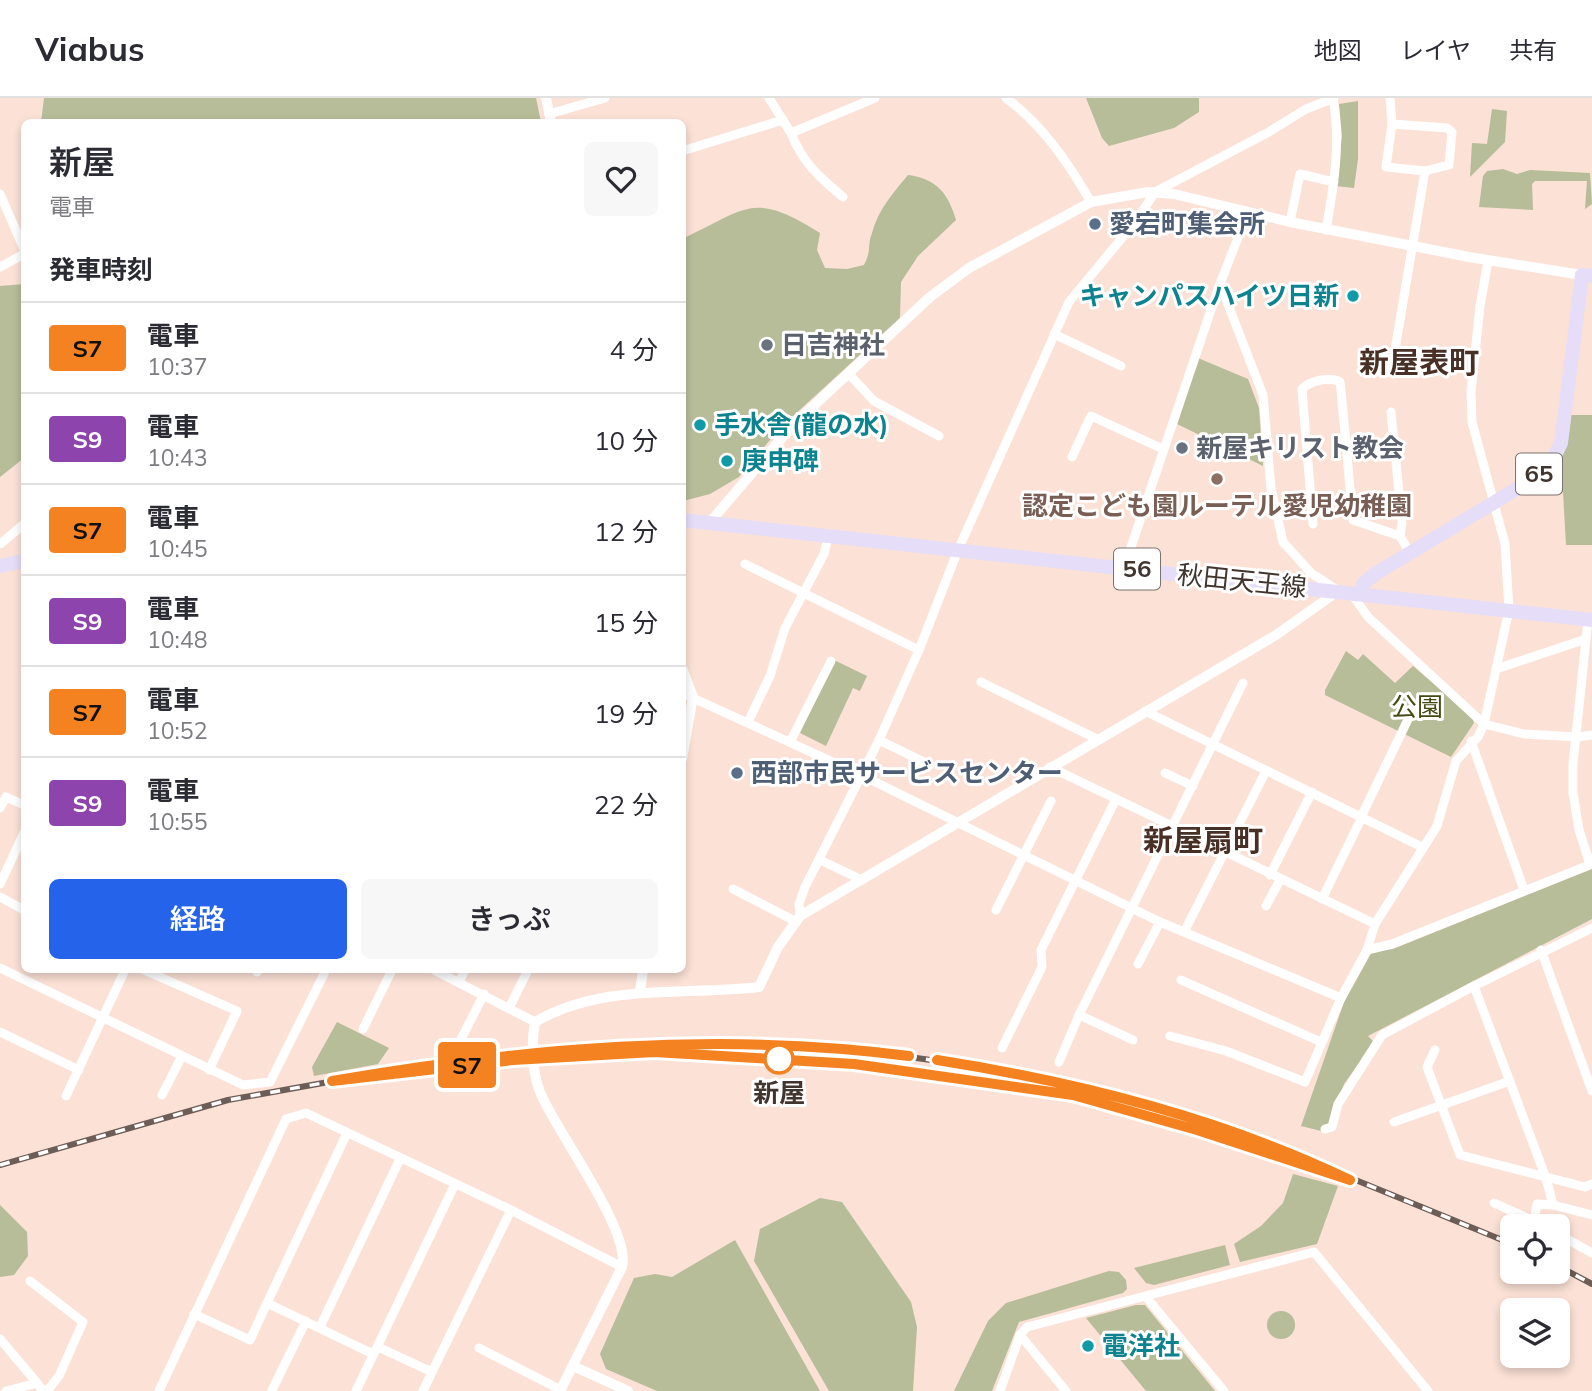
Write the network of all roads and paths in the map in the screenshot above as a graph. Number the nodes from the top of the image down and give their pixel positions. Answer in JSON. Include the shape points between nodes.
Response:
{"nodes":[{"id":1,"x":546,"y":98,"type":"edge"},
{"id":2,"x":605,"y":98,"type":"edge"},
{"id":3,"x":769,"y":98,"type":"edge"},
{"id":4,"x":875,"y":98,"type":"edge"},
{"id":5,"x":1006,"y":98,"type":"edge"},
{"id":6,"x":1334,"y":98,"type":"edge"},
{"id":7,"x":1390,"y":98,"type":"edge"},
{"id":8,"x":550,"y":118,"type":"edge"},
{"id":9,"x":783,"y":120,"type":"junction"},
{"id":10,"x":1392,"y":124,"type":"junction"},
{"id":11,"x":791,"y":134,"type":"junction"},
{"id":12,"x":686,"y":150,"type":"edge"},
{"id":13,"x":1425,"y":171,"type":"junction"},
{"id":14,"x":1335,"y":182,"type":"junction"},
{"id":15,"x":1155,"y":192,"type":"junction"},
{"id":16,"x":0,"y":194,"type":"edge"},
{"id":17,"x":844,"y":197,"type":"dead end"},
{"id":18,"x":1091,"y":202,"type":"junction"},
{"id":19,"x":1248,"y":212,"type":"junction"},
{"id":20,"x":1290,"y":222,"type":"junction"},
{"id":21,"x":1326,"y":230,"type":"junction"},
{"id":22,"x":21,"y":245,"type":"edge"},
{"id":23,"x":1413,"y":247,"type":"junction"},
{"id":24,"x":21,"y":254,"type":"edge"},
{"id":25,"x":1488,"y":261,"type":"junction"},
{"id":26,"x":0,"y":267,"type":"edge"},
{"id":27,"x":1587,"y":276,"type":"edge"},
{"id":28,"x":1218,"y":289,"type":"junction"},
{"id":29,"x":1054,"y":334,"type":"junction"},
{"id":30,"x":1121,"y":366,"type":"dead end"},
{"id":31,"x":1392,"y":368,"type":"dead end"},
{"id":32,"x":848,"y":373,"type":"junction"},
{"id":33,"x":1391,"y":412,"type":"dead end"},
{"id":34,"x":939,"y":436,"type":"dead end"},
{"id":35,"x":1163,"y":449,"type":"junction"},
{"id":36,"x":1072,"y":457,"type":"dead end"},
{"id":37,"x":1494,"y":502,"type":"junction"},
{"id":38,"x":686,"y":520,"type":"edge"},
{"id":39,"x":711,"y":521,"type":"junction"},
{"id":40,"x":1313,"y":524,"type":"dead end"},
{"id":41,"x":21,"y":526,"type":"edge"},
{"id":42,"x":829,"y":534,"type":"junction"},
{"id":43,"x":1400,"y":536,"type":"junction"},
{"id":44,"x":0,"y":544,"type":"edge"},
{"id":45,"x":958,"y":550,"type":"junction"},
{"id":46,"x":1410,"y":553,"type":"junction"},
{"id":47,"x":21,"y":562,"type":"edge"},
{"id":48,"x":745,"y":564,"type":"dead end"},
{"id":49,"x":0,"y":566,"type":"edge"},
{"id":50,"x":1124,"y":568,"type":"junction"},
{"id":51,"x":804,"y":593,"type":"junction"},
{"id":52,"x":1350,"y":593,"type":"junction"},
{"id":53,"x":1509,"y":610,"type":"junction"},
{"id":54,"x":1590,"y":620,"type":"edge"},
{"id":55,"x":1586,"y":639,"type":"junction"},
{"id":56,"x":919,"y":650,"type":"junction"},
{"id":57,"x":831,"y":661,"type":"dead end"},
{"id":58,"x":1496,"y":669,"type":"junction"},
{"id":59,"x":981,"y":682,"type":"dead end"},
{"id":60,"x":1243,"y":683,"type":"dead end"},
{"id":61,"x":688,"y":695,"type":"edge"},
{"id":62,"x":1413,"y":709,"type":"dead end"},
{"id":63,"x":1145,"y":711,"type":"junction"},
{"id":64,"x":686,"y":716,"type":"edge"},
{"id":65,"x":748,"y":722,"type":"junction"},
{"id":66,"x":1484,"y":724,"type":"junction"},
{"id":67,"x":1592,"y":735,"type":"edge"},
{"id":68,"x":1578,"y":737,"type":"junction"},
{"id":69,"x":1097,"y":739,"type":"junction"},
{"id":70,"x":879,"y":740,"type":"junction"},
{"id":71,"x":1471,"y":741,"type":"junction"},
{"id":72,"x":790,"y":742,"type":"junction"},
{"id":73,"x":1213,"y":747,"type":"junction"},
{"id":74,"x":930,"y":765,"type":"dead end"},
{"id":75,"x":1050,"y":766,"type":"junction"},
{"id":76,"x":1266,"y":771,"type":"junction"},
{"id":77,"x":1165,"y":773,"type":"dead end"},
{"id":78,"x":861,"y":775,"type":"junction"},
{"id":79,"x":1193,"y":786,"type":"junction"},
{"id":80,"x":1312,"y":792,"type":"junction"},
{"id":81,"x":1116,"y":799,"type":"junction"},
{"id":82,"x":1051,"y":801,"type":"dead end"},
{"id":83,"x":21,"y":804,"type":"edge"},
{"id":84,"x":0,"y":808,"type":"edge"},
{"id":85,"x":1362,"y":817,"type":"junction"},
{"id":86,"x":959,"y":823,"type":"junction"},
{"id":87,"x":1172,"y":827,"type":"junction"},
{"id":88,"x":21,"y":839,"type":"edge"},
{"id":89,"x":1422,"y":848,"type":"junction"},
{"id":90,"x":1227,"y":853,"type":"junction"},
{"id":91,"x":1025,"y":855,"type":"junction"},
{"id":92,"x":820,"y":860,"type":"junction"},
{"id":93,"x":1591,"y":864,"type":"edge"},
{"id":94,"x":1270,"y":875,"type":"junction"},
{"id":95,"x":862,"y":880,"type":"junction"},
{"id":96,"x":1280,"y":880,"type":"junction"},
{"id":97,"x":1075,"y":881,"type":"junction"},
{"id":98,"x":0,"y":884,"type":"edge"},
{"id":99,"x":733,"y":889,"type":"dead end"},
{"id":100,"x":1524,"y":890,"type":"junction"},
{"id":101,"x":0,"y":897,"type":"edge"},
{"id":102,"x":1322,"y":899,"type":"junction"},
{"id":103,"x":1266,"y":906,"type":"dead end"},
{"id":104,"x":21,"y":908,"type":"edge"},
{"id":105,"x":1131,"y":908,"type":"junction"},
{"id":106,"x":996,"y":910,"type":"dead end"},
{"id":107,"x":797,"y":918,"type":"junction"},
{"id":108,"x":1160,"y":922,"type":"junction"},
{"id":109,"x":1375,"y":924,"type":"junction"},
{"id":110,"x":1592,"y":928,"type":"edge"},
{"id":111,"x":1184,"y":932,"type":"junction"},
{"id":112,"x":1367,"y":950,"type":"junction"},
{"id":113,"x":1541,"y":950,"type":"junction"},
{"id":114,"x":1138,"y":964,"type":"dead end"},
{"id":115,"x":0,"y":968,"type":"edge"},
{"id":116,"x":124,"y":973,"type":"edge"},
{"id":117,"x":151,"y":973,"type":"edge"},
{"id":118,"x":324,"y":973,"type":"edge"},
{"id":119,"x":390,"y":973,"type":"edge"},
{"id":120,"x":440,"y":973,"type":"edge"},
{"id":121,"x":464,"y":973,"type":"edge"},
{"id":122,"x":526,"y":973,"type":"edge"},
{"id":123,"x":643,"y":973,"type":"edge"},
{"id":124,"x":1181,"y":980,"type":"dead end"},
{"id":125,"x":459,"y":982,"type":"junction"},
{"id":126,"x":1474,"y":986,"type":"junction"},
{"id":127,"x":640,"y":991,"type":"junction"},
{"id":128,"x":484,"y":994,"type":"junction"},
{"id":129,"x":1341,"y":998,"type":"junction"},
{"id":130,"x":509,"y":1008,"type":"junction"},
{"id":131,"x":1079,"y":1015,"type":"junction"},
{"id":132,"x":102,"y":1018,"type":"junction"},
{"id":133,"x":536,"y":1022,"type":"junction"},
{"id":134,"x":363,"y":1029,"type":"dead end"},
{"id":135,"x":0,"y":1032,"type":"edge"},
{"id":136,"x":1170,"y":1036,"type":"dead end"},
{"id":137,"x":1133,"y":1040,"type":"dead end"},
{"id":138,"x":1321,"y":1042,"type":"junction"},
{"id":139,"x":1002,"y":1048,"type":"dead end"},
{"id":140,"x":456,"y":1049,"type":"dead end"},
{"id":141,"x":1435,"y":1050,"type":"dead end"},
{"id":142,"x":183,"y":1056,"type":"junction"},
{"id":143,"x":1059,"y":1062,"type":"dead end"},
{"id":144,"x":79,"y":1070,"type":"junction"},
{"id":145,"x":209,"y":1070,"type":"junction"},
{"id":146,"x":1510,"y":1081,"type":"junction"},
{"id":147,"x":1592,"y":1091,"type":"edge"},
{"id":148,"x":163,"y":1095,"type":"dead end"},
{"id":149,"x":66,"y":1096,"type":"dead end"},
{"id":150,"x":1439,"y":1105,"type":"junction"},
{"id":151,"x":1394,"y":1122,"type":"dead end"},
{"id":152,"x":1325,"y":1129,"type":"dead end"},
{"id":153,"x":347,"y":1133,"type":"junction"},
{"id":154,"x":400,"y":1159,"type":"junction"},
{"id":155,"x":1546,"y":1178,"type":"junction"},
{"id":156,"x":455,"y":1184,"type":"junction"},
{"id":157,"x":1592,"y":1184,"type":"edge"},
{"id":158,"x":1494,"y":1203,"type":"dead end"},
{"id":159,"x":1553,"y":1205,"type":"junction"},
{"id":160,"x":511,"y":1210,"type":"junction"},
{"id":161,"x":1518,"y":1214,"type":"edge"},
{"id":162,"x":1535,"y":1214,"type":"edge"},
{"id":163,"x":1592,"y":1215,"type":"edge"},
{"id":164,"x":1570,"y":1241,"type":"edge"},
{"id":165,"x":1592,"y":1253,"type":"edge"},
{"id":166,"x":622,"y":1267,"type":"junction"},
{"id":167,"x":30,"y":1281,"type":"dead end"},
{"id":168,"x":1147,"y":1298,"type":"junction"},
{"id":169,"x":267,"y":1303,"type":"junction"},
{"id":170,"x":194,"y":1314,"type":"junction"},
{"id":171,"x":306,"y":1321,"type":"junction"},
{"id":172,"x":320,"y":1327,"type":"junction"},
{"id":173,"x":1020,"y":1335,"type":"junction"},
{"id":174,"x":0,"y":1339,"type":"edge"},
{"id":175,"x":479,"y":1348,"type":"dead end"},
{"id":176,"x":375,"y":1350,"type":"junction"},
{"id":177,"x":573,"y":1366,"type":"junction"},
{"id":178,"x":432,"y":1372,"type":"junction"},
{"id":179,"x":42,"y":1389,"type":"edge"},
{"id":180,"x":272,"y":1390,"type":"edge"},
{"id":181,"x":560,"y":1390,"type":"edge"},
{"id":182,"x":6,"y":1391,"type":"edge"},
{"id":183,"x":159,"y":1391,"type":"edge"},
{"id":184,"x":357,"y":1391,"type":"edge"},
{"id":185,"x":424,"y":1391,"type":"edge"},
{"id":186,"x":628,"y":1391,"type":"edge"},
{"id":187,"x":1000,"y":1391,"type":"edge"},
{"id":188,"x":1066,"y":1391,"type":"edge"},
{"id":189,"x":1224,"y":1391,"type":"edge"},
{"id":190,"x":1428,"y":1391,"type":"edge"}],
"edges":[{"from":1,"to":8,"type":"street"},
{"from":2,"to":8,"type":"street"},
{"from":3,"to":9,"type":"street"},
{"from":4,"to":11,"type":"street"},
{"from":5,"to":18,"type":"street","via":[[1034,121],[1057,149]]},
{"from":6,"to":14,"type":"street","via":[[1338,126]]},
{"from":6,"to":15,"type":"street"},
{"from":7,"to":10,"type":"street"},
{"from":9,"to":11,"type":"street"},
{"from":9,"to":12,"type":"street"},
{"from":10,"to":13,"type":"street","via":[[1386,167]]},
{"from":10,"to":13,"type":"street","via":[[1452,132],[1449,165]]},
{"from":11,"to":17,"type":"street","via":[[814,173]]},
{"from":13,"to":23,"type":"street"},
{"from":14,"to":20,"type":"street","via":[[1300,174]]},
{"from":14,"to":21,"type":"street"},
{"from":15,"to":18,"type":"street"},
{"from":15,"to":19,"type":"street"},
{"from":15,"to":29,"type":"street","via":[[1069,302]]},
{"from":16,"to":22,"type":"street"},
{"from":18,"to":32,"type":"street","via":[[969,268],[930,297]]},
{"from":19,"to":20,"type":"street"},
{"from":19,"to":28,"type":"street"},
{"from":20,"to":21,"type":"street"},
{"from":21,"to":23,"type":"street"},
{"from":23,"to":25,"type":"street"},
{"from":23,"to":31,"type":"street"},
{"from":24,"to":26,"type":"street"},
{"from":25,"to":27,"type":"street"},
{"from":25,"to":37,"type":"street","via":[[1471,392],[1472,422]]},
{"from":27,"to":37,"type":"main road","number":"65","via":[[1561,443],[1552,461],[1535,478]]},
{"from":28,"to":35,"type":"street"},
{"from":28,"to":52,"type":"street","via":[[1224,294],[1263,395],[1271,488],[1283,542],[1311,573]]},
{"from":29,"to":30,"type":"street"},
{"from":29,"to":45,"type":"street"},
{"from":32,"to":34,"type":"street","via":[[874,401]]},
{"from":32,"to":39,"type":"street","via":[[792,426]]},
{"from":33,"to":43,"type":"street"},
{"from":35,"to":36,"type":"street","via":[[1091,415]]},
{"from":35,"to":50,"type":"street"},
{"from":37,"to":46,"type":"main road","number":"65"},
{"from":37,"to":53,"type":"street","via":[[1505,544]]},
{"from":38,"to":39,"type":"main road","name":"秋田天王線","number":"56"},
{"from":39,"to":42,"type":"main road","name":"秋田天王線","number":"56"},
{"from":40,"to":43,"type":"street","via":[[1302,389],[1308,383],[1335,379],[1340,382],[1353,520]]},
{"from":41,"to":44,"type":"street"},
{"from":42,"to":45,"type":"main road","name":"秋田天王線","number":"56"},
{"from":42,"to":51,"type":"street"},
{"from":43,"to":46,"type":"street"},
{"from":45,"to":50,"type":"main road","name":"秋田天王線","number":"56"},
{"from":45,"to":56,"type":"street"},
{"from":46,"to":52,"type":"main road","number":"65"},
{"from":47,"to":49,"type":"main road"},
{"from":48,"to":51,"type":"street"},
{"from":50,"to":52,"type":"main road","name":"秋田天王線","number":"56"},
{"from":51,"to":56,"type":"street"},
{"from":51,"to":65,"type":"street"},
{"from":52,"to":53,"type":"main road","name":"秋田天王線","number":"56"},
{"from":52,"to":63,"type":"street"},
{"from":52,"to":66,"type":"street","via":[[1368,617]]},
{"from":53,"to":54,"type":"main road","name":"秋田天王線","number":"56"},
{"from":53,"to":58,"type":"street"},
{"from":54,"to":55,"type":"street"},
{"from":55,"to":58,"type":"street"},
{"from":55,"to":68,"type":"street"},
{"from":56,"to":70,"type":"street"},
{"from":57,"to":72,"type":"street"},
{"from":58,"to":66,"type":"street"},
{"from":59,"to":69,"type":"street"},
{"from":60,"to":73,"type":"street"},
{"from":61,"to":64,"type":"street"},
{"from":61,"to":65,"type":"street"},
{"from":62,"to":85,"type":"street"},
{"from":63,"to":69,"type":"street"},
{"from":63,"to":73,"type":"street"},
{"from":65,"to":72,"type":"street"},
{"from":66,"to":68,"type":"street","via":[[1524,734]]},
{"from":66,"to":71,"type":"street"},
{"from":67,"to":68,"type":"street"},
{"from":68,"to":93,"type":"street","via":[[1573,793]]},
{"from":69,"to":75,"type":"street"},
{"from":70,"to":74,"type":"street"},
{"from":70,"to":78,"type":"street"},
{"from":71,"to":89,"type":"street","via":[[1456,761],[1437,826]]},
{"from":71,"to":100,"type":"street"},
{"from":72,"to":78,"type":"street"},
{"from":73,"to":76,"type":"street"},
{"from":73,"to":79,"type":"street"},
{"from":75,"to":81,"type":"street"},
{"from":75,"to":86,"type":"street"},
{"from":76,"to":80,"type":"street"},
{"from":76,"to":90,"type":"street"},
{"from":77,"to":79,"type":"street"},
{"from":78,"to":86,"type":"street"},
{"from":78,"to":92,"type":"street"},
{"from":79,"to":87,"type":"street"},
{"from":80,"to":85,"type":"street"},
{"from":80,"to":94,"type":"street"},
{"from":81,"to":87,"type":"street"},
{"from":81,"to":97,"type":"street"},
{"from":82,"to":91,"type":"street"},
{"from":83,"to":84,"type":"street","via":[[6,797]]},
{"from":85,"to":89,"type":"street"},
{"from":85,"to":102,"type":"street"},
{"from":86,"to":91,"type":"street"},
{"from":86,"to":95,"type":"street"},
{"from":87,"to":90,"type":"street"},
{"from":87,"to":105,"type":"street"},
{"from":88,"to":98,"type":"street"},
{"from":89,"to":109,"type":"street"},
{"from":90,"to":94,"type":"street"},
{"from":90,"to":111,"type":"street"},
{"from":91,"to":97,"type":"street"},
{"from":91,"to":106,"type":"street"},
{"from":92,"to":95,"type":"street"},
{"from":92,"to":107,"type":"street","via":[[804,887]]},
{"from":93,"to":100,"type":"street"},
{"from":94,"to":96,"type":"street"},
{"from":95,"to":107,"type":"street"},
{"from":96,"to":102,"type":"street"},
{"from":96,"to":103,"type":"street"},
{"from":97,"to":105,"type":"street"},
{"from":97,"to":139,"type":"street","via":[[1041,950],[1042,967]]},
{"from":99,"to":107,"type":"street"},
{"from":100,"to":112,"type":"street"},
{"from":101,"to":104,"type":"street"},
{"from":102,"to":109,"type":"street"},
{"from":105,"to":108,"type":"street"},
{"from":105,"to":131,"type":"street"},
{"from":107,"to":127,"type":"street","via":[[759,987]]},
{"from":108,"to":111,"type":"street"},
{"from":108,"to":114,"type":"street"},
{"from":109,"to":112,"type":"street"},
{"from":110,"to":113,"type":"street"},
{"from":111,"to":129,"type":"street"},
{"from":112,"to":129,"type":"street"},
{"from":113,"to":126,"type":"street"},
{"from":113,"to":147,"type":"street"},
{"from":115,"to":132,"type":"street"},
{"from":116,"to":132,"type":"street"},
{"from":117,"to":145,"type":"street","via":[[236,1011]]},
{"from":118,"to":145,"type":"street","via":[[270,1082],[243,1086]]},
{"from":119,"to":134,"type":"street"},
{"from":120,"to":125,"type":"street"},
{"from":121,"to":125,"type":"street"},
{"from":122,"to":130,"type":"street"},
{"from":123,"to":127,"type":"street"},
{"from":124,"to":138,"type":"street"},
{"from":125,"to":128,"type":"street"},
{"from":126,"to":146,"type":"street"},
{"from":126,"to":152,"type":"street","via":[[1382,1035],[1338,1104],[1332,1127]]},
{"from":127,"to":133,"type":"street","via":[[551,1013]]},
{"from":128,"to":130,"type":"street"},
{"from":128,"to":140,"type":"street"},
{"from":129,"to":138,"type":"street"},
{"from":130,"to":133,"type":"street"},
{"from":131,"to":137,"type":"street"},
{"from":131,"to":143,"type":"street"},
{"from":132,"to":142,"type":"street"},
{"from":132,"to":144,"type":"street"},
{"from":133,"to":166,"type":"street","via":[[532,1038],[539,1091],[623,1247]]},
{"from":135,"to":144,"type":"street"},
{"from":136,"to":138,"type":"street","via":[[1226,1051],[1305,1082]]},
{"from":141,"to":150,"type":"street","via":[[1427,1067]]},
{"from":142,"to":145,"type":"street"},
{"from":142,"to":148,"type":"street"},
{"from":144,"to":149,"type":"street"},
{"from":146,"to":150,"type":"street"},
{"from":146,"to":155,"type":"street"},
{"from":150,"to":151,"type":"street"},
{"from":150,"to":155,"type":"street","via":[[1460,1155]]},
{"from":153,"to":154,"type":"street"},
{"from":153,"to":169,"type":"street"},
{"from":153,"to":170,"type":"street","via":[[306,1113],[286,1119]]},
{"from":154,"to":156,"type":"street"},
{"from":154,"to":172,"type":"street"},
{"from":155,"to":157,"type":"street","via":[[1585,1187]]},
{"from":155,"to":159,"type":"street"},
{"from":156,"to":160,"type":"street"},
{"from":156,"to":176,"type":"street"},
{"from":158,"to":161,"type":"street"},
{"from":159,"to":162,"type":"street","via":[[1537,1204]]},
{"from":159,"to":163,"type":"street"},
{"from":160,"to":166,"type":"street"},
{"from":160,"to":178,"type":"street"},
{"from":164,"to":165,"type":"street"},
{"from":166,"to":177,"type":"street"},
{"from":167,"to":179,"type":"street","via":[[83,1322],[58,1376]]},
{"from":168,"to":173,"type":"street","via":[[1027,1327]]},
{"from":168,"to":189,"type":"street"},
{"from":168,"to":190,"type":"street","via":[[1314,1252]]},
{"from":169,"to":170,"type":"street","via":[[250,1339]]},
{"from":169,"to":171,"type":"street"},
{"from":170,"to":183,"type":"street"},
{"from":171,"to":172,"type":"street"},
{"from":171,"to":180,"type":"street"},
{"from":172,"to":176,"type":"street"},
{"from":173,"to":187,"type":"street"},
{"from":173,"to":188,"type":"street"},
{"from":174,"to":179,"type":"street"},
{"from":175,"to":181,"type":"street"},
{"from":176,"to":178,"type":"street"},
{"from":176,"to":184,"type":"street"},
{"from":177,"to":181,"type":"street"},
{"from":177,"to":186,"type":"street"},
{"from":178,"to":185,"type":"street"},
{"from":179,"to":182,"type":"street"}]}
